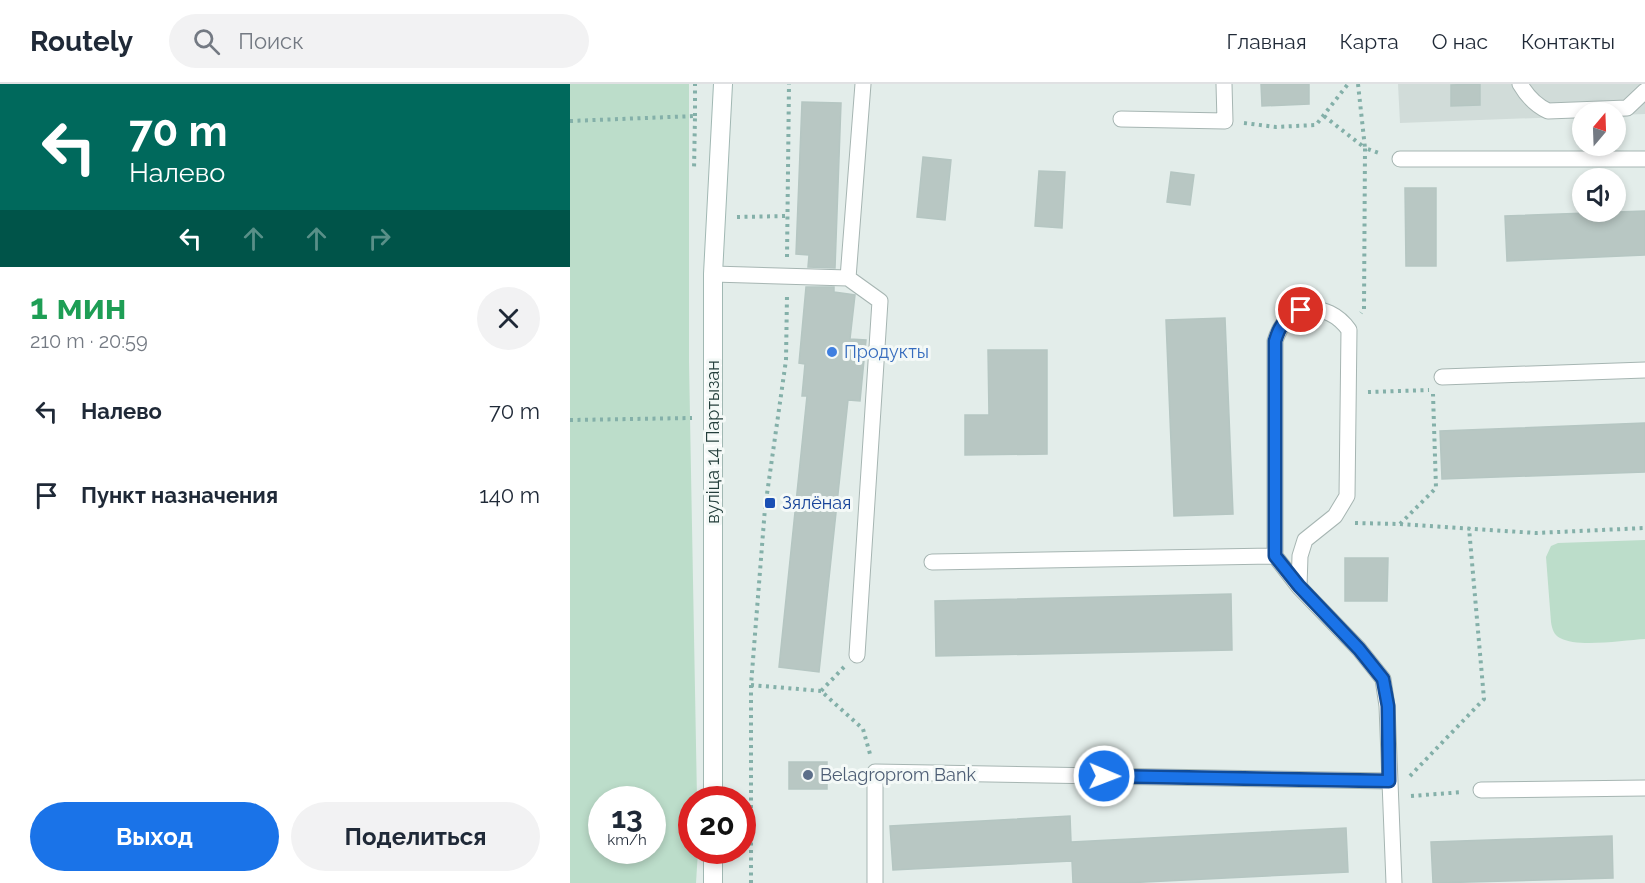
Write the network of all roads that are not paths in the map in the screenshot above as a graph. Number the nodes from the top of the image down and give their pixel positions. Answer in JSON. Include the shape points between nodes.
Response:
{"nodes":[{"id":1,"x":723,"y":84,"type":"edge"},
{"id":2,"x":863,"y":84,"type":"edge"},
{"id":3,"x":1224,"y":84,"type":"edge"},
{"id":4,"x":1520,"y":84,"type":"edge"},
{"id":5,"x":1645,"y":91,"type":"edge"},
{"id":6,"x":1121,"y":119,"type":"dead end"},
{"id":7,"x":1400,"y":159,"type":"road end"},
{"id":8,"x":1645,"y":159,"type":"edge"},
{"id":9,"x":713,"y":274,"type":"junction"},
{"id":10,"x":848,"y":278,"type":"junction"},
{"id":11,"x":1645,"y":370,"type":"edge"},
{"id":12,"x":1442,"y":377,"type":"dead end"},
{"id":13,"x":1275,"y":556,"type":"junction"},
{"id":14,"x":932,"y":562,"type":"dead end"},
{"id":15,"x":1299,"y":586,"type":"junction"},
{"id":16,"x":857,"y":655,"type":"road end"},
{"id":17,"x":1389,"y":781,"type":"junction"},
{"id":18,"x":713,"y":786,"type":"edge"},
{"id":19,"x":1645,"y":788,"type":"edge"},
{"id":20,"x":1481,"y":790,"type":"road end"},
{"id":21,"x":713,"y":864,"type":"edge"},
{"id":22,"x":713,"y":883,"type":"edge"},
{"id":23,"x":875,"y":883,"type":"edge"},
{"id":24,"x":1394,"y":883,"type":"edge"}],
"edges":[{"from":1,"to":9,"type":"main road","name":"вуліца 14 Партызан"},
{"from":2,"to":10,"type":"lane"},
{"from":3,"to":6,"type":"lane","via":[[1225,121]]},
{"from":4,"to":5,"type":"lane","via":[[1539,107],[1548,111],[1627,108]]},
{"from":7,"to":8,"type":"lane"},
{"from":9,"to":10,"type":"lane"},
{"from":9,"to":18,"type":"main road","name":"вуліца 14 Партызан"},
{"from":10,"to":16,"type":"lane","via":[[880,301]]},
{"from":11,"to":12,"type":"lane"},
{"from":13,"to":14,"type":"lane"},
{"from":13,"to":15,"type":"lane"},
{"from":13,"to":15,"type":"lane","via":[[1275,341],[1279,326],[1288,317],[1301,310],[1328,311],[1339,316],[1349,330],[1347,496],[1335,516],[1305,540]]},
{"from":15,"to":17,"type":"lane","via":[[1383,679],[1388,706]]},
{"from":17,"to":23,"type":"lane","via":[[875,772]]},
{"from":17,"to":24,"type":"lane"},
{"from":19,"to":20,"type":"lane"},
{"from":21,"to":22,"type":"main road"}]}
